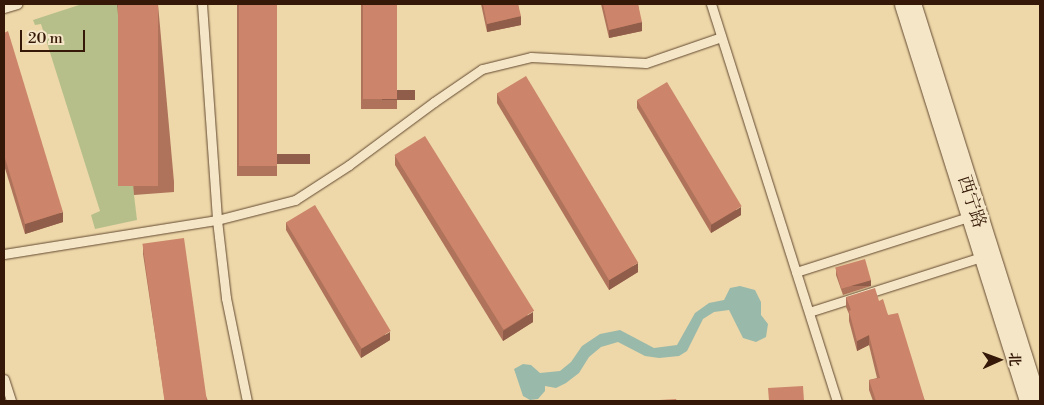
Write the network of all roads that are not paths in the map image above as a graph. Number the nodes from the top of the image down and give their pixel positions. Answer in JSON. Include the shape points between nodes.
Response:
{"nodes":[{"id":1,"x":18,"y":4,"type":"edge"},
{"id":2,"x":202,"y":4,"type":"edge"},
{"id":3,"x":710,"y":4,"type":"edge"},
{"id":4,"x":908,"y":4,"type":"edge"},
{"id":5,"x":4,"y":8,"type":"edge"},
{"id":6,"x":721,"y":37,"type":"junction"},
{"id":7,"x":975,"y":215,"type":"junction"},
{"id":8,"x":217,"y":220,"type":"junction"},
{"id":9,"x":4,"y":254,"type":"edge"},
{"id":10,"x":987,"y":255,"type":"junction"},
{"id":11,"x":796,"y":272,"type":"junction"},
{"id":12,"x":809,"y":312,"type":"junction"},
{"id":13,"x":4,"y":379,"type":"edge"},
{"id":14,"x":11,"y":401,"type":"edge"},
{"id":15,"x":247,"y":401,"type":"edge"},
{"id":16,"x":838,"y":401,"type":"edge"},
{"id":17,"x":1034,"y":401,"type":"edge"}],
"edges":[{"from":1,"to":5,"type":"lane"},
{"from":2,"to":8,"type":"lane"},
{"from":3,"to":6,"type":"lane"},
{"from":4,"to":7,"type":"street","name":"西宁路"},
{"from":6,"to":8,"type":"lane","via":[[646,63],[531,57],[482,69],[350,165],[295,200]]},
{"from":6,"to":11,"type":"lane"},
{"from":7,"to":10,"type":"street","name":"西宁路"},
{"from":7,"to":11,"type":"lane"},
{"from":8,"to":9,"type":"lane"},
{"from":8,"to":15,"type":"lane","via":[[226,298]]},
{"from":10,"to":12,"type":"lane"},
{"from":10,"to":17,"type":"street","name":"西宁路"},
{"from":11,"to":12,"type":"lane"},
{"from":12,"to":16,"type":"lane"},
{"from":13,"to":14,"type":"lane"}]}
